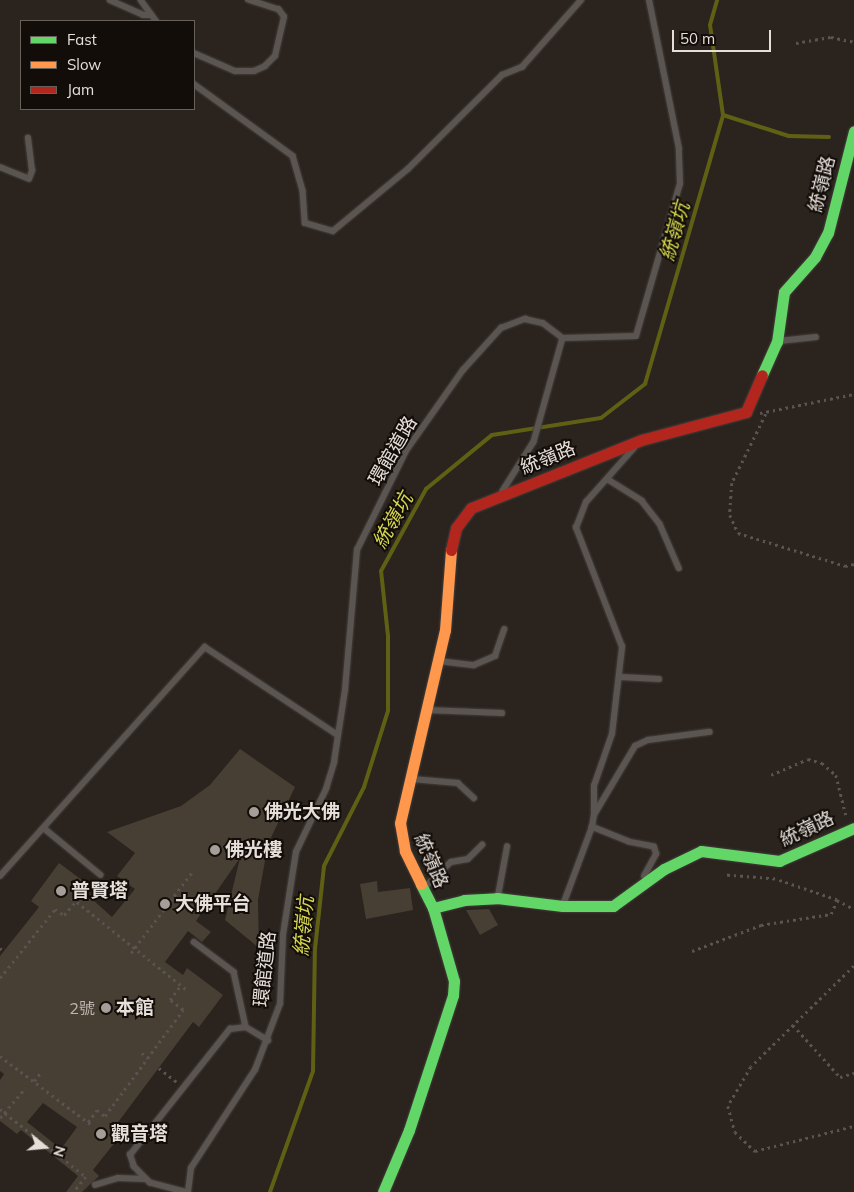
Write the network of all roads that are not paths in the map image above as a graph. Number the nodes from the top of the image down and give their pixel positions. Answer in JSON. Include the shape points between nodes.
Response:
{"nodes":[{"id":1,"x":110,"y":0,"type":"edge"},
{"id":2,"x":141,"y":0,"type":"edge"},
{"id":3,"x":249,"y":0,"type":"edge"},
{"id":4,"x":581,"y":0,"type":"edge"},
{"id":5,"x":649,"y":0,"type":"edge"},
{"id":6,"x":150,"y":14,"type":"junction"},
{"id":7,"x":155,"y":20,"type":"edge"},
{"id":8,"x":195,"y":53,"type":"edge"},
{"id":9,"x":195,"y":85,"type":"edge"},
{"id":10,"x":854,"y":131,"type":"edge"},
{"id":11,"x":28,"y":138,"type":"dead end"},
{"id":12,"x":0,"y":167,"type":"edge"},
{"id":13,"x":816,"y":337,"type":"dead end"},
{"id":14,"x":563,"y":338,"type":"junction"},
{"id":15,"x":777,"y":342,"type":"junction"},
{"id":16,"x":641,"y":440,"type":"junction"},
{"id":17,"x":609,"y":480,"type":"junction"},
{"id":18,"x":499,"y":497,"type":"junction"},
{"id":19,"x":680,"y":568,"type":"dead end"},
{"id":20,"x":504,"y":630,"type":"dead end"},
{"id":21,"x":437,"y":660,"type":"junction"},
{"id":22,"x":621,"y":677,"type":"junction"},
{"id":23,"x":659,"y":679,"type":"dead end"},
{"id":24,"x":427,"y":710,"type":"junction"},
{"id":25,"x":502,"y":713,"type":"dead end"},
{"id":26,"x":709,"y":732,"type":"dead end"},
{"id":27,"x":338,"y":735,"type":"junction"},
{"id":28,"x":410,"y":778,"type":"junction"},
{"id":29,"x":474,"y":798,"type":"dead end"},
{"id":30,"x":594,"y":814,"type":"junction"},
{"id":31,"x":592,"y":827,"type":"junction"},
{"id":32,"x":45,"y":829,"type":"junction"},
{"id":33,"x":852,"y":829,"type":"edge"},
{"id":34,"x":482,"y":845,"type":"dead end"},
{"id":35,"x":507,"y":847,"type":"dead end"},
{"id":36,"x":101,"y":875,"type":"dead end"},
{"id":37,"x":0,"y":876,"type":"edge"},
{"id":38,"x":422,"y":889,"type":"junction"},
{"id":39,"x":632,"y":894,"type":"junction"},
{"id":40,"x":497,"y":898,"type":"junction"},
{"id":41,"x":563,"y":906,"type":"junction"},
{"id":42,"x":433,"y":908,"type":"junction"},
{"id":43,"x":194,"y":942,"type":"dead end"},
{"id":44,"x":246,"y":1027,"type":"junction"},
{"id":45,"x":268,"y":1040,"type":"junction"},
{"id":46,"x":145,"y":1179,"type":"junction"},
{"id":47,"x":96,"y":1185,"type":"dead end"},
{"id":48,"x":158,"y":1189,"type":"edge"},
{"id":49,"x":184,"y":1192,"type":"edge"},
{"id":50,"x":188,"y":1192,"type":"edge"},
{"id":51,"x":383,"y":1192,"type":"edge"}],
"edges":[{"from":1,"to":6,"type":"lane","via":[[143,15]]},
{"from":2,"to":6,"type":"lane"},
{"from":3,"to":8,"type":"lane","via":[[279,10],[284,17],[275,56],[265,66],[254,72],[235,71]]},
{"from":4,"to":9,"type":"lane","via":[[522,67],[502,75],[408,169],[333,231],[305,223],[303,192],[293,156]]},
{"from":5,"to":14,"type":"lane","via":[[679,149],[680,184],[636,336]]},
{"from":6,"to":7,"type":"lane"},
{"from":10,"to":15,"type":"street","name":"統嶺路","via":[[828,233],[815,257],[784,292]]},
{"from":11,"to":12,"type":"lane","via":[[32,171],[29,179]]},
{"from":13,"to":15,"type":"lane"},
{"from":14,"to":18,"type":"lane","via":[[534,442]]},
{"from":14,"to":27,"type":"lane","name":"環館道路","via":[[543,323],[525,320],[501,328],[463,370],[406,451],[357,550]]},
{"from":15,"to":16,"type":"street","name":"統嶺路","via":[[746,412]]},
{"from":16,"to":17,"type":"lane"},
{"from":16,"to":18,"type":"street","name":"統嶺路"},
{"from":17,"to":19,"type":"lane","via":[[642,501],[660,524]]},
{"from":17,"to":22,"type":"lane","via":[[586,502],[576,528],[619,631]]},
{"from":18,"to":21,"type":"street","name":"統嶺路","via":[[471,508],[456,528],[450,555],[445,630]]},
{"from":20,"to":21,"type":"lane","via":[[495,656],[474,665]]},
{"from":21,"to":24,"type":"street","name":"統嶺路"},
{"from":22,"to":23,"type":"lane"},
{"from":22,"to":30,"type":"lane","via":[[610,744],[594,786]]},
{"from":24,"to":25,"type":"lane"},
{"from":24,"to":28,"type":"street","name":"統嶺路"},
{"from":26,"to":30,"type":"lane","via":[[648,740],[635,746]]},
{"from":27,"to":32,"type":"lane","via":[[205,646]]},
{"from":27,"to":45,"type":"lane","name":"環館道路","via":[[326,789],[296,852],[283,935],[280,1004]]},
{"from":28,"to":29,"type":"lane","via":[[458,783]]},
{"from":28,"to":38,"type":"street","name":"統嶺路","via":[[400,823],[401,839]]},
{"from":30,"to":31,"type":"lane"},
{"from":31,"to":39,"type":"lane","via":[[629,842],[654,847],[653,863]]},
{"from":31,"to":41,"type":"lane"},
{"from":32,"to":36,"type":"lane"},
{"from":32,"to":37,"type":"lane"},
{"from":33,"to":39,"type":"street","name":"統嶺路","via":[[779,861],[702,851],[664,869]]},
{"from":34,"to":38,"type":"lane","via":[[468,859],[452,862]]},
{"from":35,"to":40,"type":"lane"},
{"from":38,"to":42,"type":"street","name":"統嶺路"},
{"from":39,"to":41,"type":"street","name":"統嶺路","via":[[613,906]]},
{"from":40,"to":41,"type":"street","name":"統嶺路"},
{"from":40,"to":42,"type":"street","name":"統嶺路","via":[[464,900]]},
{"from":42,"to":51,"type":"street","name":"統嶺路","via":[[454,981],[453,995],[404,1143]]},
{"from":43,"to":44,"type":"lane","via":[[234,972]]},
{"from":44,"to":45,"type":"lane"},
{"from":44,"to":46,"type":"lane","via":[[230,1029],[130,1156]]},
{"from":45,"to":50,"type":"lane","name":"環館道路","via":[[255,1070],[191,1168]]},
{"from":46,"to":47,"type":"lane","via":[[118,1178]]},
{"from":46,"to":48,"type":"lane"},
{"from":48,"to":49,"type":"lane"}]}
